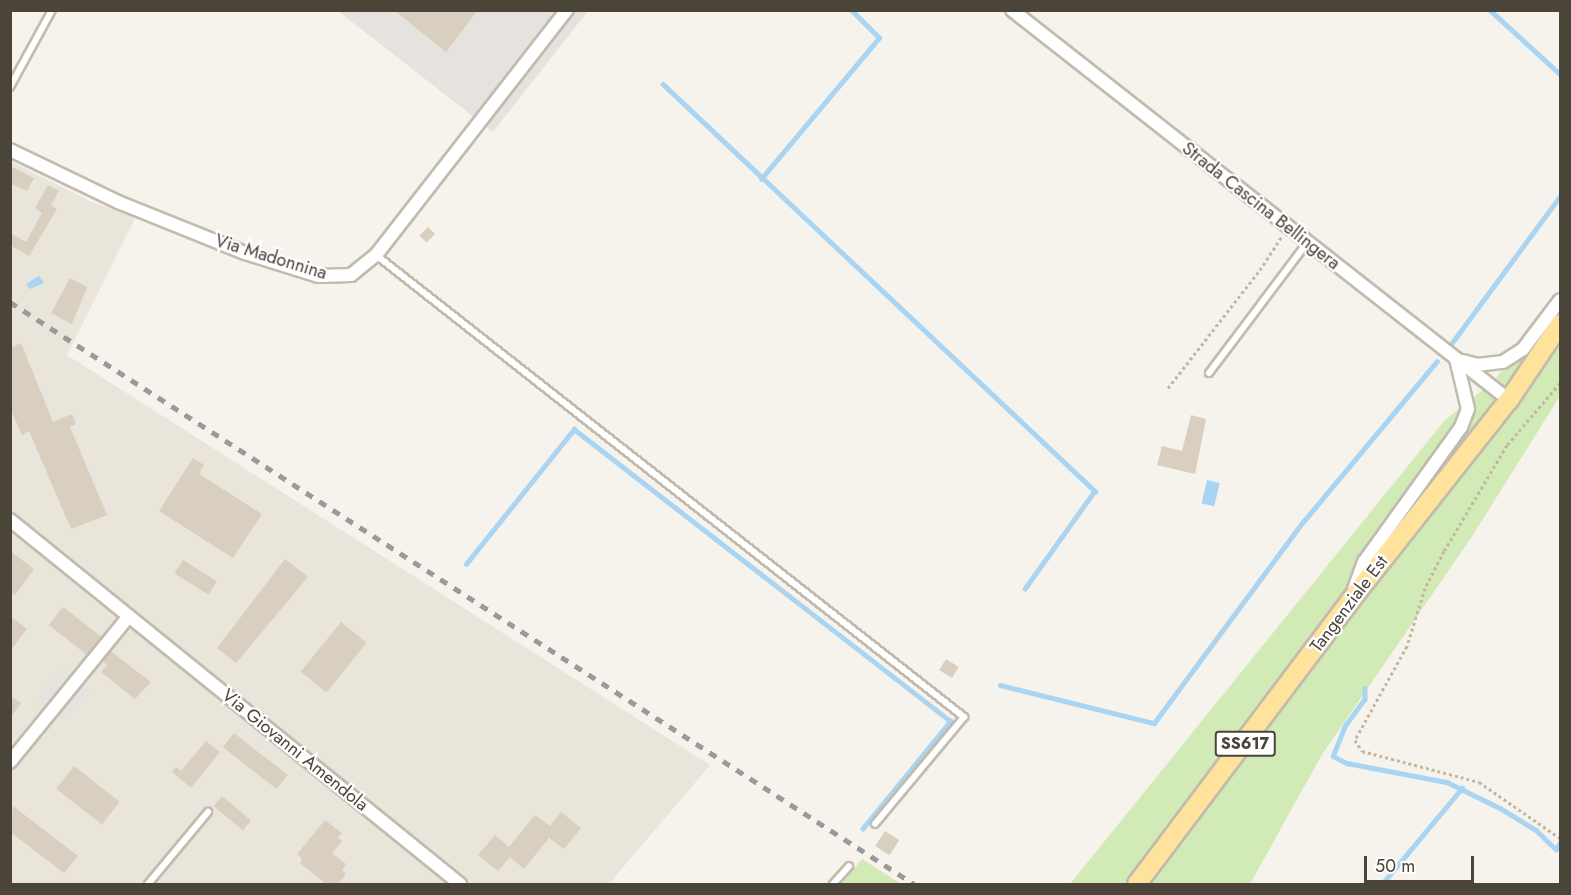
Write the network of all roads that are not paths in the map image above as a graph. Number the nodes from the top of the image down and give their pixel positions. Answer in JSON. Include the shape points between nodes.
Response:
{"nodes":[{"id":1,"x":52,"y":10,"type":"edge"},
{"id":2,"x":567,"y":10,"type":"edge"},
{"id":3,"x":1012,"y":10,"type":"edge"},
{"id":4,"x":10,"y":87,"type":"edge"},
{"id":5,"x":10,"y":150,"type":"edge"},
{"id":6,"x":1308,"y":243,"type":"junction"},
{"id":7,"x":376,"y":255,"type":"junction"},
{"id":8,"x":1560,"y":300,"type":"edge"},
{"id":9,"x":1560,"y":324,"type":"edge"},
{"id":10,"x":1456,"y":359,"type":"junction"},
{"id":11,"x":1209,"y":373,"type":"dead end"},
{"id":12,"x":1509,"y":400,"type":"junction"},
{"id":13,"x":10,"y":520,"type":"edge"},
{"id":14,"x":1350,"y":601,"type":"junction"},
{"id":15,"x":129,"y":616,"type":"junction"},
{"id":16,"x":10,"y":762,"type":"edge"},
{"id":17,"x":208,"y":812,"type":"dead end"},
{"id":18,"x":875,"y":824,"type":"dead end"},
{"id":19,"x":849,"y":866,"type":"dead end"},
{"id":20,"x":148,"y":885,"type":"edge"},
{"id":21,"x":460,"y":885,"type":"edge"},
{"id":22,"x":833,"y":885,"type":"edge"},
{"id":23,"x":1137,"y":885,"type":"edge"}],
"edges":[{"from":1,"to":4,"type":"lane"},
{"from":2,"to":7,"type":"street","name":"Via Madonnina"},
{"from":3,"to":6,"type":"street","name":"Strada Cascina Bellingera"},
{"from":5,"to":7,"type":"street","name":"Via Madonnina","via":[[118,202],[245,253],[319,276],[351,275]]},
{"from":6,"to":10,"type":"street","name":"Strada Cascina Bellingera"},
{"from":6,"to":11,"type":"lane"},
{"from":7,"to":18,"type":"lane","via":[[964,717]]},
{"from":8,"to":10,"type":"street","via":[[1523,349],[1503,362],[1477,365]]},
{"from":9,"to":12,"type":"main road","name":"Tangenziale Est","number":"SS617"},
{"from":10,"to":12,"type":"street","name":"Strada Cascina Bellingera"},
{"from":10,"to":14,"type":"street","via":[[1468,409],[1461,427],[1364,562]]},
{"from":12,"to":14,"type":"main road","name":"Tangenziale Est","number":"SS617"},
{"from":13,"to":15,"type":"street","name":"Via Giovanni Amendola"},
{"from":14,"to":23,"type":"main road","name":"Tangenziale Est","number":"SS617"},
{"from":15,"to":16,"type":"street"},
{"from":15,"to":21,"type":"street","name":"Via Giovanni Amendola"},
{"from":17,"to":20,"type":"lane"},
{"from":19,"to":22,"type":"lane"}]}
